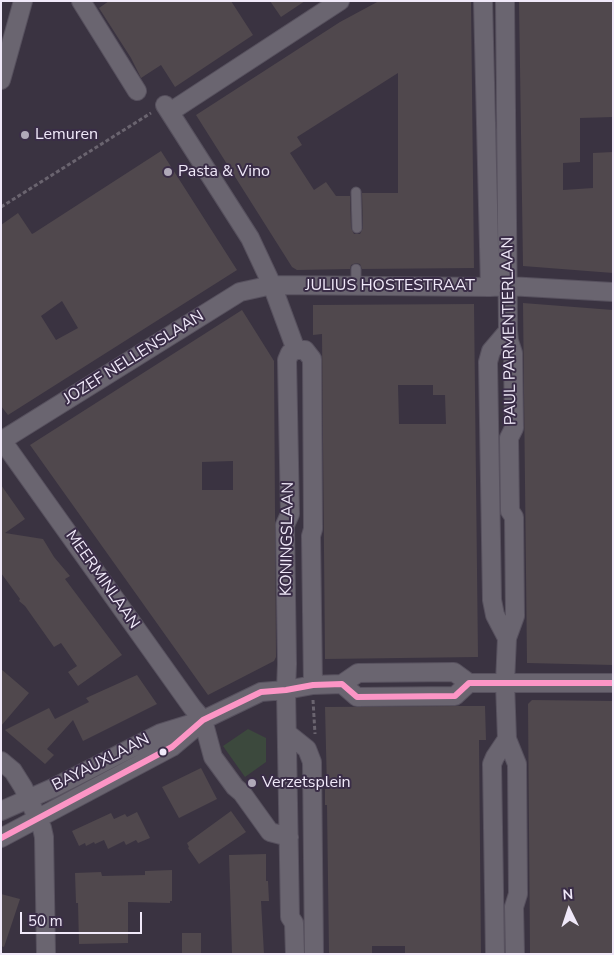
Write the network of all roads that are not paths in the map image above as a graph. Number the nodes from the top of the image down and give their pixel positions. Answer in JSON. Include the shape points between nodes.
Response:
{"nodes":[{"id":1,"x":23,"y":1,"type":"edge"},
{"id":2,"x":81,"y":1,"type":"edge"},
{"id":3,"x":483,"y":1,"type":"edge"},
{"id":4,"x":505,"y":1,"type":"edge"},
{"id":5,"x":333,"y":3,"type":"edge"},
{"id":6,"x":1,"y":80,"type":"edge"},
{"id":7,"x":137,"y":92,"type":"dead end"},
{"id":8,"x":356,"y":192,"type":"dead end"},
{"id":9,"x":357,"y":228,"type":"dead end"},
{"id":10,"x":272,"y":285,"type":"junction"},
{"id":11,"x":508,"y":286,"type":"junction"},
{"id":12,"x":490,"y":287,"type":"junction"},
{"id":13,"x":613,"y":292,"type":"edge"},
{"id":14,"x":508,"y":331,"type":"junction"},
{"id":15,"x":296,"y":350,"type":"junction"},
{"id":16,"x":2,"y":440,"type":"edge"},
{"id":17,"x":506,"y":638,"type":"junction"},
{"id":18,"x":469,"y":683,"type":"junction"},
{"id":19,"x":505,"y":683,"type":"junction"},
{"id":20,"x":613,"y":683,"type":"edge"},
{"id":21,"x":342,"y":684,"type":"junction"},
{"id":22,"x":313,"y":685,"type":"junction"},
{"id":23,"x":286,"y":690,"type":"junction"},
{"id":24,"x":203,"y":720,"type":"junction"},
{"id":25,"x":287,"y":733,"type":"junction"},
{"id":26,"x":507,"y":739,"type":"junction"},
{"id":27,"x":1,"y":761,"type":"edge"},
{"id":28,"x":29,"y":798,"type":"junction"},
{"id":29,"x":1,"y":811,"type":"edge"},
{"id":30,"x":39,"y":819,"type":"junction"},
{"id":31,"x":290,"y":837,"type":"junction"},
{"id":32,"x":1,"y":838,"type":"edge"},
{"id":33,"x":46,"y":954,"type":"edge"},
{"id":34,"x":295,"y":954,"type":"edge"},
{"id":35,"x":314,"y":954,"type":"edge"},
{"id":36,"x":495,"y":954,"type":"edge"},
{"id":37,"x":515,"y":954,"type":"edge"}],
"edges":[{"from":1,"to":6,"type":"street"},
{"from":2,"to":7,"type":"street"},
{"from":3,"to":12,"type":"street","name":"PAUL PARMENTIERLAAN"},
{"from":4,"to":11,"type":"street","name":"PAUL PARMENTIERLAAN"},
{"from":5,"to":10,"type":"street","name":"KONINGSLAAN","via":[[167,108],[250,238]]},
{"from":8,"to":9,"type":"lane"},
{"from":10,"to":12,"type":"street","name":"JULIUS HOSTESTRAAT","via":[[356,278]]},
{"from":10,"to":15,"type":"street","name":"KONINGSLAAN"},
{"from":10,"to":16,"type":"street","name":"JOZEF NELLENSLAAN","via":[[240,292]]},
{"from":11,"to":12,"type":"street","name":"JULIUS HOSTESTRAAT"},
{"from":11,"to":13,"type":"street","name":"JULIUS HOSTESTRAAT"},
{"from":11,"to":14,"type":"street","name":"PAUL PARMENTIERLAAN"},
{"from":14,"to":17,"type":"street","name":"PAUL PARMENTIERLAAN","via":[[513,352],[514,428],[509,438],[509,456],[510,510],[514,516],[515,616]]},
{"from":14,"to":17,"type":"street","via":[[491,351],[488,362],[492,600]]},
{"from":15,"to":22,"type":"street","name":"KONINGSLAAN","via":[[305,350],[312,359],[313,530],[310,536]]},
{"from":15,"to":23,"type":"street","name":"KONINGSLAAN","via":[[287,360],[290,514],[285,525]]},
{"from":16,"to":24,"type":"street","name":"MEERMINLAAN"},
{"from":17,"to":19,"type":"street","name":"PAUL PARMENTIERLAAN"},
{"from":18,"to":19,"type":"street","name":"BAYAUXLAAN"},
{"from":18,"to":21,"type":"street","name":"BAYAUXLAAN","via":[[454,672],[358,673]]},
{"from":18,"to":21,"type":"street","via":[[455,696],[357,696]]},
{"from":19,"to":20,"type":"street","name":"BAYAUXLAAN"},
{"from":19,"to":26,"type":"street","name":"PAUL PARMENTIERLAAN"},
{"from":21,"to":22,"type":"street","name":"BAYAUXLAAN"},
{"from":22,"to":23,"type":"street","name":"BAYAUXLAAN"},
{"from":23,"to":24,"type":"street","name":"BAYAUXLAAN","via":[[261,692]]},
{"from":23,"to":25,"type":"street","name":"KONINGSLAAN"},
{"from":24,"to":28,"type":"street","name":"BAYAUXLAAN","via":[[161,733]]},
{"from":24,"to":30,"type":"street","name":"BAYAUXLAAN","via":[[172,747]]},
{"from":24,"to":31,"type":"street","via":[[212,757],[270,832]]},
{"from":25,"to":31,"type":"street","name":"KONINGSLAAN"},
{"from":25,"to":35,"type":"street","via":[[306,749],[312,762]]},
{"from":26,"to":36,"type":"street","via":[[492,764]]},
{"from":26,"to":37,"type":"street","name":"PAUL PARMENTIERLAAN","via":[[517,764]]},
{"from":27,"to":28,"type":"street","via":[[13,771]]},
{"from":28,"to":29,"type":"street","name":"BAYAUXLAAN"},
{"from":28,"to":30,"type":"street"},
{"from":30,"to":32,"type":"street","name":"BAYAUXLAAN"},
{"from":30,"to":33,"type":"street","via":[[44,837]]},
{"from":31,"to":34,"type":"street","name":"KONINGSLAAN","via":[[290,917],[294,923]]}]}
